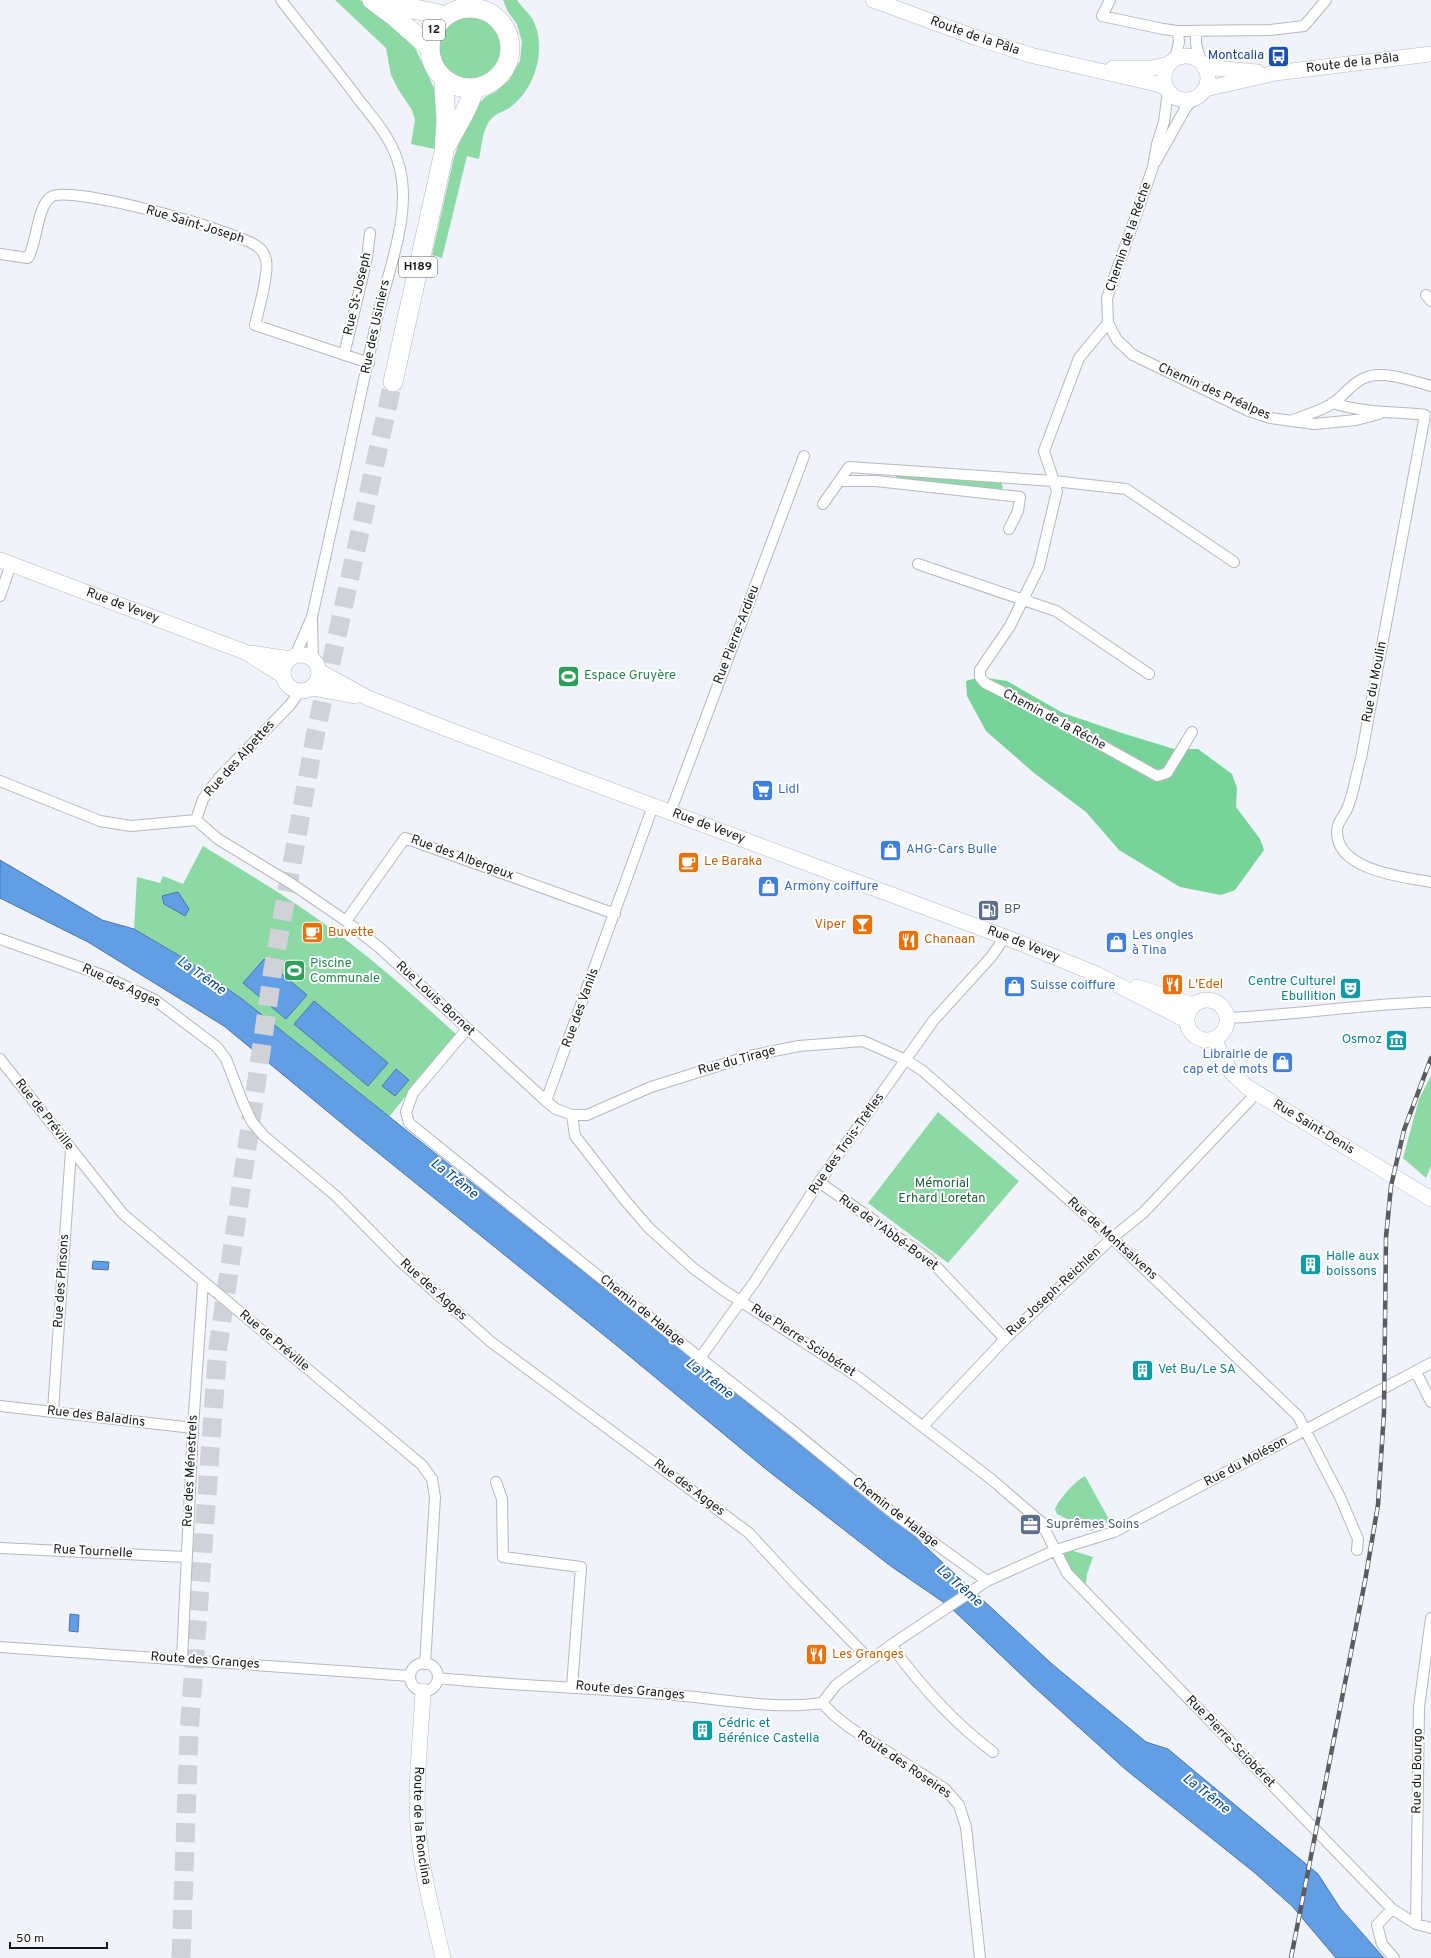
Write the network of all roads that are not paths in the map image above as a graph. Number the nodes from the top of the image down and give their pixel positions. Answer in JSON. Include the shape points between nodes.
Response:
{"nodes":[{"id":1,"x":281,"y":0,"type":"edge"},
{"id":2,"x":372,"y":0,"type":"edge"},
{"id":3,"x":392,"y":0,"type":"edge"},
{"id":4,"x":873,"y":0,"type":"edge"},
{"id":5,"x":1110,"y":0,"type":"edge"},
{"id":6,"x":1326,"y":0,"type":"edge"},
{"id":7,"x":464,"y":4,"type":"edge"},
{"id":8,"x":495,"y":8,"type":"edge"},
{"id":9,"x":444,"y":16,"type":"junction"},
{"id":10,"x":1178,"y":31,"type":"junction"},
{"id":11,"x":1196,"y":31,"type":"junction"},
{"id":12,"x":429,"y":47,"type":"junction"},
{"id":13,"x":1431,"y":54,"type":"edge"},
{"id":14,"x":1172,"y":61,"type":"junction"},
{"id":15,"x":1203,"y":64,"type":"junction"},
{"id":16,"x":1078,"y":66,"type":"junction"},
{"id":17,"x":1275,"y":73,"type":"junction"},
{"id":18,"x":445,"y":79,"type":"junction"},
{"id":19,"x":474,"y":88,"type":"junction"},
{"id":20,"x":1206,"y":89,"type":"junction"},
{"id":21,"x":1167,"y":90,"type":"junction"},
{"id":22,"x":1192,"y":100,"type":"junction"},
{"id":23,"x":444,"y":152,"type":"junction"},
{"id":24,"x":1153,"y":167,"type":"junction"},
{"id":25,"x":370,"y":233,"type":"dead end"},
{"id":26,"x":0,"y":254,"type":"edge"},
{"id":27,"x":1108,"y":323,"type":"junction"},
{"id":28,"x":344,"y":355,"type":"junction"},
{"id":29,"x":368,"y":363,"type":"junction"},
{"id":30,"x":393,"y":382,"type":"tunnel mouth"},
{"id":31,"x":1431,"y":386,"type":"edge"},
{"id":32,"x":1332,"y":403,"type":"junction"},
{"id":33,"x":1385,"y":412,"type":"junction"},
{"id":34,"x":1425,"y":415,"type":"joint"},
{"id":35,"x":1287,"y":422,"type":"junction"},
{"id":36,"x":804,"y":456,"type":"dead end"},
{"id":37,"x":892,"y":470,"type":"junction"},
{"id":38,"x":1010,"y":478,"type":"junction"},
{"id":39,"x":839,"y":481,"type":"junction"},
{"id":40,"x":1054,"y":481,"type":"junction"},
{"id":41,"x":891,"y":482,"type":"junction"},
{"id":42,"x":1009,"y":496,"type":"junction"},
{"id":43,"x":823,"y":504,"type":"dead end"},
{"id":44,"x":1009,"y":529,"type":"dead end"},
{"id":45,"x":6,"y":562,"type":"edge"},
{"id":46,"x":1234,"y":562,"type":"dead end"},
{"id":47,"x":918,"y":564,"type":"dead end"},
{"id":48,"x":0,"y":596,"type":"edge"},
{"id":49,"x":1023,"y":600,"type":"junction"},
{"id":50,"x":312,"y":617,"type":"junction"},
{"id":51,"x":245,"y":652,"type":"junction"},
{"id":52,"x":292,"y":657,"type":"junction"},
{"id":53,"x":316,"y":665,"type":"junction"},
{"id":54,"x":1149,"y":674,"type":"dead end"},
{"id":55,"x":282,"y":675,"type":"junction"},
{"id":56,"x":306,"y":690,"type":"junction"},
{"id":57,"x":368,"y":698,"type":"junction"},
{"id":58,"x":1192,"y":732,"type":"dead end"},
{"id":59,"x":0,"y":780,"type":"edge"},
{"id":60,"x":653,"y":806,"type":"junction"},
{"id":61,"x":670,"y":813,"type":"junction"},
{"id":62,"x":196,"y":820,"type":"junction"},
{"id":63,"x":1431,"y":882,"type":"edge"},
{"id":64,"x":615,"y":914,"type":"junction"},
{"id":65,"x":346,"y":921,"type":"junction"},
{"id":66,"x":1005,"y":937,"type":"junction"},
{"id":67,"x":0,"y":939,"type":"edge"},
{"id":68,"x":1094,"y":973,"type":"junction"},
{"id":69,"x":1431,"y":1002,"type":"edge"},
{"id":70,"x":1193,"y":1005,"type":"junction"},
{"id":71,"x":1227,"y":1018,"type":"junction"},
{"id":72,"x":1186,"y":1020,"type":"junction"},
{"id":73,"x":467,"y":1029,"type":"junction"},
{"id":74,"x":1214,"y":1040,"type":"junction"},
{"id":75,"x":0,"y":1059,"type":"edge"},
{"id":76,"x":906,"y":1060,"type":"junction"},
{"id":77,"x":1255,"y":1093,"type":"junction"},
{"id":78,"x":546,"y":1101,"type":"junction"},
{"id":79,"x":572,"y":1115,"type":"junction"},
{"id":80,"x":71,"y":1150,"type":"junction"},
{"id":81,"x":819,"y":1182,"type":"junction"},
{"id":82,"x":1431,"y":1199,"type":"edge"},
{"id":83,"x":1112,"y":1238,"type":"junction"},
{"id":84,"x":203,"y":1282,"type":"junction"},
{"id":85,"x":742,"y":1301,"type":"junction"},
{"id":86,"x":1005,"y":1339,"type":"junction"},
{"id":87,"x":700,"y":1358,"type":"junction"},
{"id":88,"x":1431,"y":1363,"type":"edge"},
{"id":89,"x":1416,"y":1372,"type":"junction"},
{"id":90,"x":1431,"y":1402,"type":"edge"},
{"id":91,"x":0,"y":1406,"type":"edge"},
{"id":92,"x":53,"y":1411,"type":"junction"},
{"id":93,"x":923,"y":1426,"type":"junction"},
{"id":94,"x":193,"y":1428,"type":"junction"},
{"id":95,"x":1306,"y":1430,"type":"junction"},
{"id":96,"x":496,"y":1482,"type":"dead end"},
{"id":97,"x":0,"y":1548,"type":"edge"},
{"id":98,"x":1056,"y":1550,"type":"junction"},
{"id":99,"x":1357,"y":1550,"type":"dead end"},
{"id":100,"x":186,"y":1557,"type":"junction"},
{"id":101,"x":984,"y":1583,"type":"junction"},
{"id":102,"x":1431,"y":1618,"type":"edge"},
{"id":103,"x":891,"y":1645,"type":"junction"},
{"id":104,"x":0,"y":1647,"type":"edge"},
{"id":105,"x":182,"y":1659,"type":"junction"},
{"id":106,"x":870,"y":1660,"type":"junction"},
{"id":107,"x":425,"y":1664,"type":"junction"},
{"id":108,"x":410,"y":1676,"type":"junction"},
{"id":109,"x":438,"y":1678,"type":"junction"},
{"id":110,"x":572,"y":1687,"type":"junction"},
{"id":111,"x":423,"y":1691,"type":"junction"},
{"id":112,"x":822,"y":1703,"type":"junction"},
{"id":113,"x":993,"y":1752,"type":"dead end"},
{"id":114,"x":1392,"y":1909,"type":"junction"},
{"id":115,"x":1416,"y":1924,"type":"junction"},
{"id":116,"x":1431,"y":1928,"type":"edge"},
{"id":117,"x":444,"y":1958,"type":"edge"},
{"id":118,"x":980,"y":1958,"type":"edge"},
{"id":119,"x":1394,"y":1958,"type":"edge"}],
"edges":[{"from":1,"to":29,"type":"street","name":"Rue des Usiniers","via":[[377,123],[394,150],[401,172],[403,192],[400,223]]},
{"from":2,"to":12,"type":"highway","number":"12"},
{"from":3,"to":9,"type":"highway","number":"12","via":[[414,11]]},
{"from":4,"to":16,"type":"main road","name":"Route de la Pâla","via":[[977,38],[1030,55]]},
{"from":5,"to":10,"type":"street","via":[[1102,16]]},
{"from":6,"to":11,"type":"street","via":[[1304,26],[1270,30]]},
{"from":7,"to":8,"type":"highway","number":"12","via":[[482,9]]},
{"from":7,"to":9,"type":"highway","number":"12"},
{"from":8,"to":19,"type":"highway","number":"12","via":[[508,35],[510,57],[504,70],[495,80]]},
{"from":9,"to":12,"type":"highway","number":"12","via":[[434,29]]},
{"from":10,"to":11,"type":"street"},
{"from":10,"to":14,"type":"street","via":[[1179,42]]},
{"from":11,"to":15,"type":"street","via":[[1196,44]]},
{"from":12,"to":18,"type":"highway","number":"12","via":[[434,65]]},
{"from":13,"to":17,"type":"main road","name":"Route de la Pâla"},
{"from":14,"to":15,"type":"main road","via":[[1191,57]]},
{"from":14,"to":16,"type":"main road","name":"Route de la Pâla","via":[[1152,68]]},
{"from":14,"to":21,"type":"main road","via":[[1165,70]]},
{"from":15,"to":17,"type":"main road","name":"Route de la Pâla","via":[[1236,71]]},
{"from":15,"to":20,"type":"main road","via":[[1208,78]]},
{"from":16,"to":21,"type":"main road","name":"Route de la Pâla","via":[[1157,84]]},
{"from":17,"to":20,"type":"main road","name":"Route de la Pâla"},
{"from":18,"to":19,"type":"highway","number":"12","via":[[460,87]]},
{"from":18,"to":23,"type":"highway"},
{"from":19,"to":23,"type":"highway","via":[[469,105]]},
{"from":20,"to":22,"type":"main road"},
{"from":21,"to":22,"type":"main road","via":[[1178,99]]},
{"from":21,"to":24,"type":"street","name":"Chemin de la Réche","via":[[1164,122]]},
{"from":22,"to":24,"type":"street","name":"Chemin de la Réche"},
{"from":23,"to":30,"type":"highway","number":"H189"},
{"from":24,"to":27,"type":"street","name":"Chemin de la Réche","via":[[1107,298]]},
{"from":25,"to":28,"type":"street","name":"Rue St-Joseph","via":[[367,258]]},
{"from":26,"to":28,"type":"street","name":"Rue Saint-Joseph","via":[[28,258],[33,250],[43,207],[51,197],[62,194],[97,197],[204,225],[252,243],[267,258],[255,325]]},
{"from":27,"to":35,"type":"street","name":"Chemin des Préalpes","via":[[1117,340],[1133,355],[1249,410]]},
{"from":27,"to":40,"type":"street","name":"Chemin de la Réche","via":[[1079,358],[1044,451]]},
{"from":28,"to":29,"type":"street","name":"Rue Saint-Joseph"},
{"from":29,"to":50,"type":"street","name":"Rue des Usiniers"},
{"from":31,"to":32,"type":"street","via":[[1390,376],[1370,376],[1354,383]]},
{"from":32,"to":33,"type":"street","name":"Chemin des Préalpes"},
{"from":32,"to":35,"type":"street","via":[[1312,414]]},
{"from":33,"to":34,"type":"street","name":"Chemin des Préalpes"},
{"from":33,"to":35,"type":"street","name":"Chemin des Préalpes","via":[[1349,421],[1314,424]]},
{"from":34,"to":63,"type":"street","name":"Rue du Moulin","via":[[1361,758],[1347,809],[1336,830],[1338,842],[1354,862],[1403,877]]},
{"from":36,"to":61,"type":"street","name":"Rue Pierre-Ardieu"},
{"from":37,"to":38,"type":"street"},
{"from":37,"to":39,"type":"street","via":[[849,467]]},
{"from":37,"to":41,"type":"street"},
{"from":38,"to":40,"type":"street"},
{"from":38,"to":42,"type":"street"},
{"from":39,"to":41,"type":"street"},
{"from":39,"to":43,"type":"street"},
{"from":40,"to":46,"type":"street","via":[[1126,489]]},
{"from":40,"to":49,"type":"street","name":"Chemin de la Réche","via":[[1057,492],[1039,567]]},
{"from":41,"to":42,"type":"street"},
{"from":42,"to":44,"type":"street","via":[[1020,496],[1018,511]]},
{"from":45,"to":48,"type":"street"},
{"from":45,"to":51,"type":"main road","name":"Rue de Vevey"},
{"from":47,"to":49,"type":"street"},
{"from":49,"to":54,"type":"street","via":[[1056,611]]},
{"from":49,"to":58,"type":"street","name":"Chemin de la Réche","via":[[1010,626],[980,670],[980,677],[985,683],[1157,776],[1167,773]]},
{"from":50,"to":52,"type":"street","name":"Rue des Usiniers"},
{"from":50,"to":53,"type":"street","name":"Rue des Usiniers"},
{"from":51,"to":52,"type":"main road","name":"Rue de Vevey"},
{"from":51,"to":55,"type":"main road","name":"Rue de Vevey"},
{"from":52,"to":53,"type":"main road","name":"Rue de Vevey","via":[[304,655]]},
{"from":52,"to":55,"type":"main road","via":[[284,666]]},
{"from":53,"to":56,"type":"main road","via":[[317,682]]},
{"from":53,"to":57,"type":"main road","name":"Rue de Vevey"},
{"from":55,"to":56,"type":"main road","name":"Rue de Vevey","via":[[286,684],[294,691]]},
{"from":56,"to":57,"type":"main road","name":"Rue de Vevey"},
{"from":56,"to":62,"type":"street","name":"Rue des Alpettes","via":[[218,779],[203,799]]},
{"from":57,"to":60,"type":"main road","name":"Rue de Vevey"},
{"from":59,"to":62,"type":"street","via":[[100,820],[131,826]]},
{"from":60,"to":61,"type":"main road","name":"Rue de Vevey"},
{"from":60,"to":64,"type":"street","name":"Rue des Vanils"},
{"from":61,"to":66,"type":"main road","name":"Rue de Vevey"},
{"from":62,"to":65,"type":"street","name":"Rue Louis-Bornet","via":[[218,838]]},
{"from":64,"to":65,"type":"street","name":"Rue des Albergeux","via":[[405,838]]},
{"from":64,"to":78,"type":"street","name":"Rue des Vanils"},
{"from":65,"to":73,"type":"street","name":"Rue Louis-Bornet","via":[[380,948]]},
{"from":66,"to":68,"type":"main road","name":"Rue de Vevey"},
{"from":66,"to":76,"type":"street","name":"Rue des Trois-Trèfles","via":[[991,957],[933,1021]]},
{"from":67,"to":106,"type":"street","name":"Rue des Agges","via":[[102,975],[155,1000],[212,1043],[226,1059],[242,1103],[252,1122],[264,1136],[336,1196],[400,1261],[491,1342],[749,1533]]},
{"from":68,"to":70,"type":"main road","name":"Rue de Vevey"},
{"from":68,"to":72,"type":"main road","name":"Rue de Vevey"},
{"from":69,"to":71,"type":"street","via":[[1387,1003]]},
{"from":70,"to":71,"type":"main road","via":[[1206,1000],[1214,1001],[1221,1005]]},
{"from":70,"to":72,"type":"main road","via":[[1187,1013]]},
{"from":71,"to":74,"type":"main road","via":[[1224,1030]]},
{"from":72,"to":74,"type":"main road","via":[[1193,1036],[1206,1041]]},
{"from":73,"to":78,"type":"street","name":"Rue Louis-Bornet"},
{"from":73,"to":87,"type":"street","name":"Chemin de Halage","via":[[413,1093],[406,1112],[409,1123]]},
{"from":74,"to":77,"type":"main road","name":"Rue Saint-Denis","via":[[1231,1072]]},
{"from":75,"to":80,"type":"street","name":"Rue de Préville"},
{"from":76,"to":79,"type":"street","name":"Rue du Tirage","via":[[863,1041],[799,1046],[749,1056],[651,1087],[587,1115]]},
{"from":76,"to":81,"type":"street","name":"Rue des Trois-Trèfles"},
{"from":76,"to":83,"type":"street","name":"Rue de Montsalvens","via":[[924,1071]]},
{"from":77,"to":82,"type":"main road","name":"Rue Saint-Denis"},
{"from":77,"to":83,"type":"street","name":"Rue Joseph-Reichlen","via":[[1143,1213]]},
{"from":78,"to":79,"type":"street","name":"Rue Louis-Bornet","via":[[556,1109]]},
{"from":79,"to":85,"type":"street","name":"Rue Pierre-Sciobéret","via":[[575,1136],[649,1228],[693,1268]]},
{"from":80,"to":84,"type":"street","name":"Rue de Préville","via":[[123,1214]]},
{"from":80,"to":92,"type":"street","name":"Rue des Pinsons"},
{"from":81,"to":85,"type":"street","name":"Rue des Trois-Trèfles"},
{"from":81,"to":86,"type":"street","name":"Rue de l'Abbé-Bovet","via":[[929,1259]]},
{"from":83,"to":86,"type":"street","name":"Rue Joseph-Reichlen"},
{"from":83,"to":95,"type":"street","name":"Rue de Montsalvens","via":[[1298,1416]]},
{"from":84,"to":94,"type":"street","name":"Rue des Ménestrels"},
{"from":84,"to":107,"type":"street","name":"Rue de Préville","via":[[422,1465],[432,1479],[435,1497]]},
{"from":85,"to":87,"type":"street","name":"Rue des Trois-Trèfles"},
{"from":85,"to":93,"type":"street","name":"Rue Pierre-Sciobéret","via":[[858,1377]]},
{"from":86,"to":93,"type":"street","name":"Rue Joseph-Reichlen"},
{"from":87,"to":101,"type":"street","name":"Chemin de Halage"},
{"from":88,"to":89,"type":"street","name":"Rue du Moléson"},
{"from":89,"to":90,"type":"street"},
{"from":89,"to":95,"type":"street","name":"Rue du Moléson"},
{"from":91,"to":92,"type":"street","name":"Rue des Baladins"},
{"from":92,"to":94,"type":"street","name":"Rue des Baladins"},
{"from":93,"to":98,"type":"street","name":"Rue Pierre-Sciobéret","via":[[1041,1522]]},
{"from":94,"to":100,"type":"street","name":"Rue des Ménestrels"},
{"from":95,"to":98,"type":"street","name":"Rue du Moléson","via":[[1114,1532]]},
{"from":95,"to":99,"type":"street","name":"Rue de Montsalvens","via":[[1358,1539]]},
{"from":96,"to":110,"type":"street","via":[[502,1499],[504,1557],[580,1567]]},
{"from":97,"to":100,"type":"street","name":"Rue Tournelle"},
{"from":98,"to":101,"type":"street"},
{"from":98,"to":114,"type":"street","name":"Rue Pierre-Sciobéret","via":[[1067,1573]]},
{"from":100,"to":105,"type":"street","name":"Rue des Ménestrels"},
{"from":101,"to":103,"type":"street"},
{"from":102,"to":115,"type":"street","name":"Rue du Bourgo","via":[[1419,1707]]},
{"from":103,"to":106,"type":"street"},
{"from":103,"to":113,"type":"street","via":[[904,1663],[968,1733]]},
{"from":104,"to":105,"type":"street","name":"Route des Granges"},
{"from":105,"to":108,"type":"street","name":"Route des Granges"},
{"from":106,"to":112,"type":"street","via":[[836,1684]]},
{"from":107,"to":108,"type":"street","via":[[415,1667]]},
{"from":107,"to":109,"type":"street","via":[[433,1667]]},
{"from":108,"to":111,"type":"street","via":[[414,1686]]},
{"from":109,"to":110,"type":"street","name":"Route des Granges"},
{"from":109,"to":111,"type":"street","via":[[433,1687]]},
{"from":110,"to":112,"type":"street","name":"Route des Granges","via":[[761,1703]]},
{"from":111,"to":117,"type":"main road","name":"Route de la Ronclina","via":[[417,1786],[418,1826],[423,1868]]},
{"from":112,"to":118,"type":"street","name":"Route des Roseires","via":[[849,1727],[944,1789],[959,1805],[966,1827]]},
{"from":114,"to":115,"type":"street","name":"Rue Pierre-Sciobéret"},
{"from":114,"to":119,"type":"street","via":[[1377,1925],[1382,1944]]},
{"from":115,"to":116,"type":"street","name":"Rue Pierre-Sciobéret"}]}
